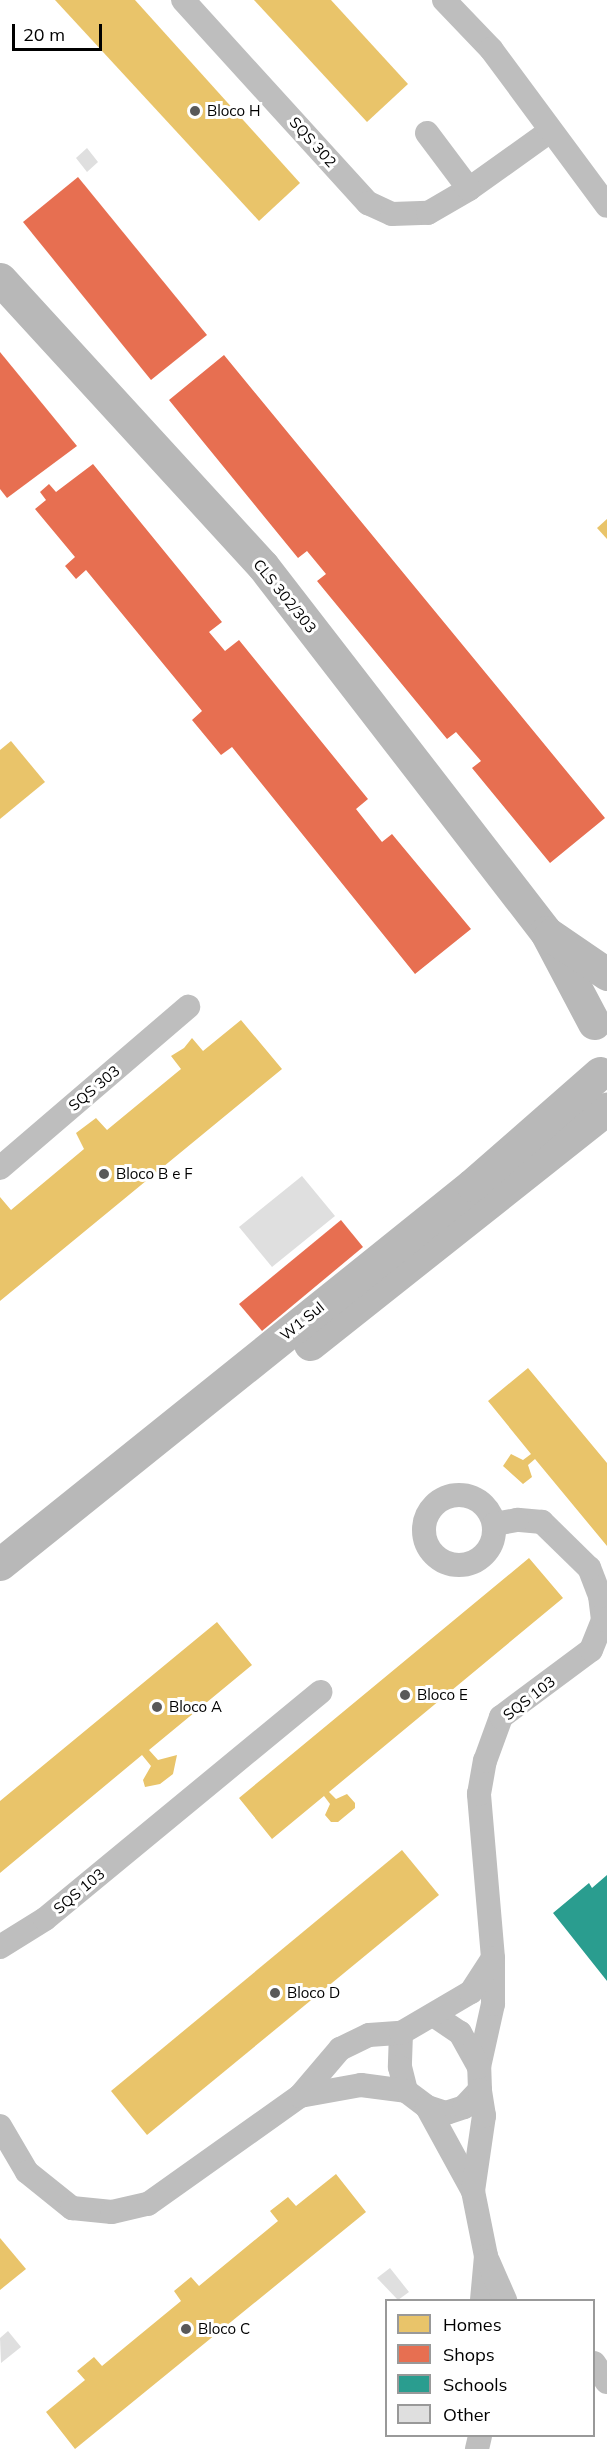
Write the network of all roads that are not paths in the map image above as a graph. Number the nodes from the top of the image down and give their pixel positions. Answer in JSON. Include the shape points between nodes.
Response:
{"nodes":[{"id":1,"x":183,"y":0,"type":"edge"},
{"id":2,"x":444,"y":0,"type":"edge"},
{"id":3,"x":549,"y":132,"type":"junction"},
{"id":4,"x":427,"y":133,"type":"dead end"},
{"id":5,"x":469,"y":189,"type":"junction"},
{"id":6,"x":607,"y":206,"type":"edge"},
{"id":7,"x":0,"y":279,"type":"edge"},
{"id":8,"x":546,"y":932,"type":"junction"},
{"id":9,"x":607,"y":974,"type":"edge"},
{"id":10,"x":188,"y":1007,"type":"dead end"},
{"id":11,"x":600,"y":1014,"type":"edge"},
{"id":12,"x":604,"y":1076,"type":"edge"},
{"id":13,"x":607,"y":1109,"type":"edge"},
{"id":14,"x":0,"y":1168,"type":"edge"},
{"id":15,"x":494,"y":1524,"type":"dead end"},
{"id":16,"x":0,"y":1564,"type":"edge"},
{"id":17,"x":0,"y":1589,"type":"edge"},
{"id":18,"x":320,"y":1692,"type":"dead end"},
{"id":19,"x":0,"y":1947,"type":"edge"},
{"id":20,"x":493,"y":1958,"type":"junction"},
{"id":21,"x":433,"y":2015,"type":"junction"},
{"id":22,"x":401,"y":2033,"type":"junction"},
{"id":23,"x":480,"y":2079,"type":"junction"},
{"id":24,"x":406,"y":2091,"type":"junction"},
{"id":25,"x":300,"y":2096,"type":"junction"},
{"id":26,"x":427,"y":2107,"type":"junction"},
{"id":27,"x":0,"y":2126,"type":"edge"},
{"id":28,"x":473,"y":2191,"type":"junction"},
{"id":29,"x":486,"y":2256,"type":"junction"},
{"id":30,"x":482,"y":2299,"type":"edge"},
{"id":31,"x":504,"y":2299,"type":"edge"}],
"edges":[{"from":1,"to":5,"type":"street","name":"SQS 302","via":[[368,203],[392,214],[428,213]]},
{"from":2,"to":3,"type":"street","via":[[491,50]]},
{"from":3,"to":5,"type":"street","name":"SQS 302"},
{"from":3,"to":6,"type":"street"},
{"from":4,"to":5,"type":"street"},
{"from":7,"to":8,"type":"street","name":"CLS 302/303","via":[[263,566]]},
{"from":8,"to":9,"type":"street","name":"CLS 302/303"},
{"from":8,"to":11,"type":"street","name":"CLS 302/303"},
{"from":10,"to":14,"type":"street","name":"SQS 303"},
{"from":11,"to":12,"type":"street","via":[[590,1040],[592,1057]]},
{"from":12,"to":16,"type":"street","name":"W1 Sul"},
{"from":13,"to":17,"type":"street","name":"W1 Sul"},
{"from":15,"to":20,"type":"street","name":"SQS 103","via":[[517,1520],[542,1522],[589,1568],[600,1596],[603,1620],[591,1650],[501,1717],[485,1761],[479,1794]]},
{"from":18,"to":19,"type":"street","name":"SQS 103","via":[[45,1919]]},
{"from":20,"to":21,"type":"street","name":"SQS 103","via":[[471,1992]]},
{"from":20,"to":23,"type":"street","name":"SQS 103","via":[[493,2004]]},
{"from":21,"to":22,"type":"street","name":"SQS 103"},
{"from":21,"to":23,"type":"street","name":"SQS 103","via":[[460,2033]]},
{"from":22,"to":24,"type":"street","via":[[400,2067]]},
{"from":22,"to":25,"type":"street","name":"SQS 103","via":[[369,2036],[340,2049]]},
{"from":23,"to":26,"type":"street","via":[[464,2107],[446,2113]]},
{"from":23,"to":28,"type":"street","name":"SQS 103","via":[[484,2116]]},
{"from":24,"to":25,"type":"street","name":"SQS 103","via":[[361,2085]]},
{"from":24,"to":26,"type":"street","name":"SQS 103"},
{"from":25,"to":27,"type":"street","name":"SQS 103","via":[[148,2204],[112,2212],[72,2208],[27,2172]]},
{"from":26,"to":28,"type":"street","name":"SQS 103"},
{"from":28,"to":29,"type":"street","name":"SQS 103"},
{"from":29,"to":30,"type":"street","name":"SQS 103"},
{"from":29,"to":31,"type":"street","name":"SQS 103"}]}
